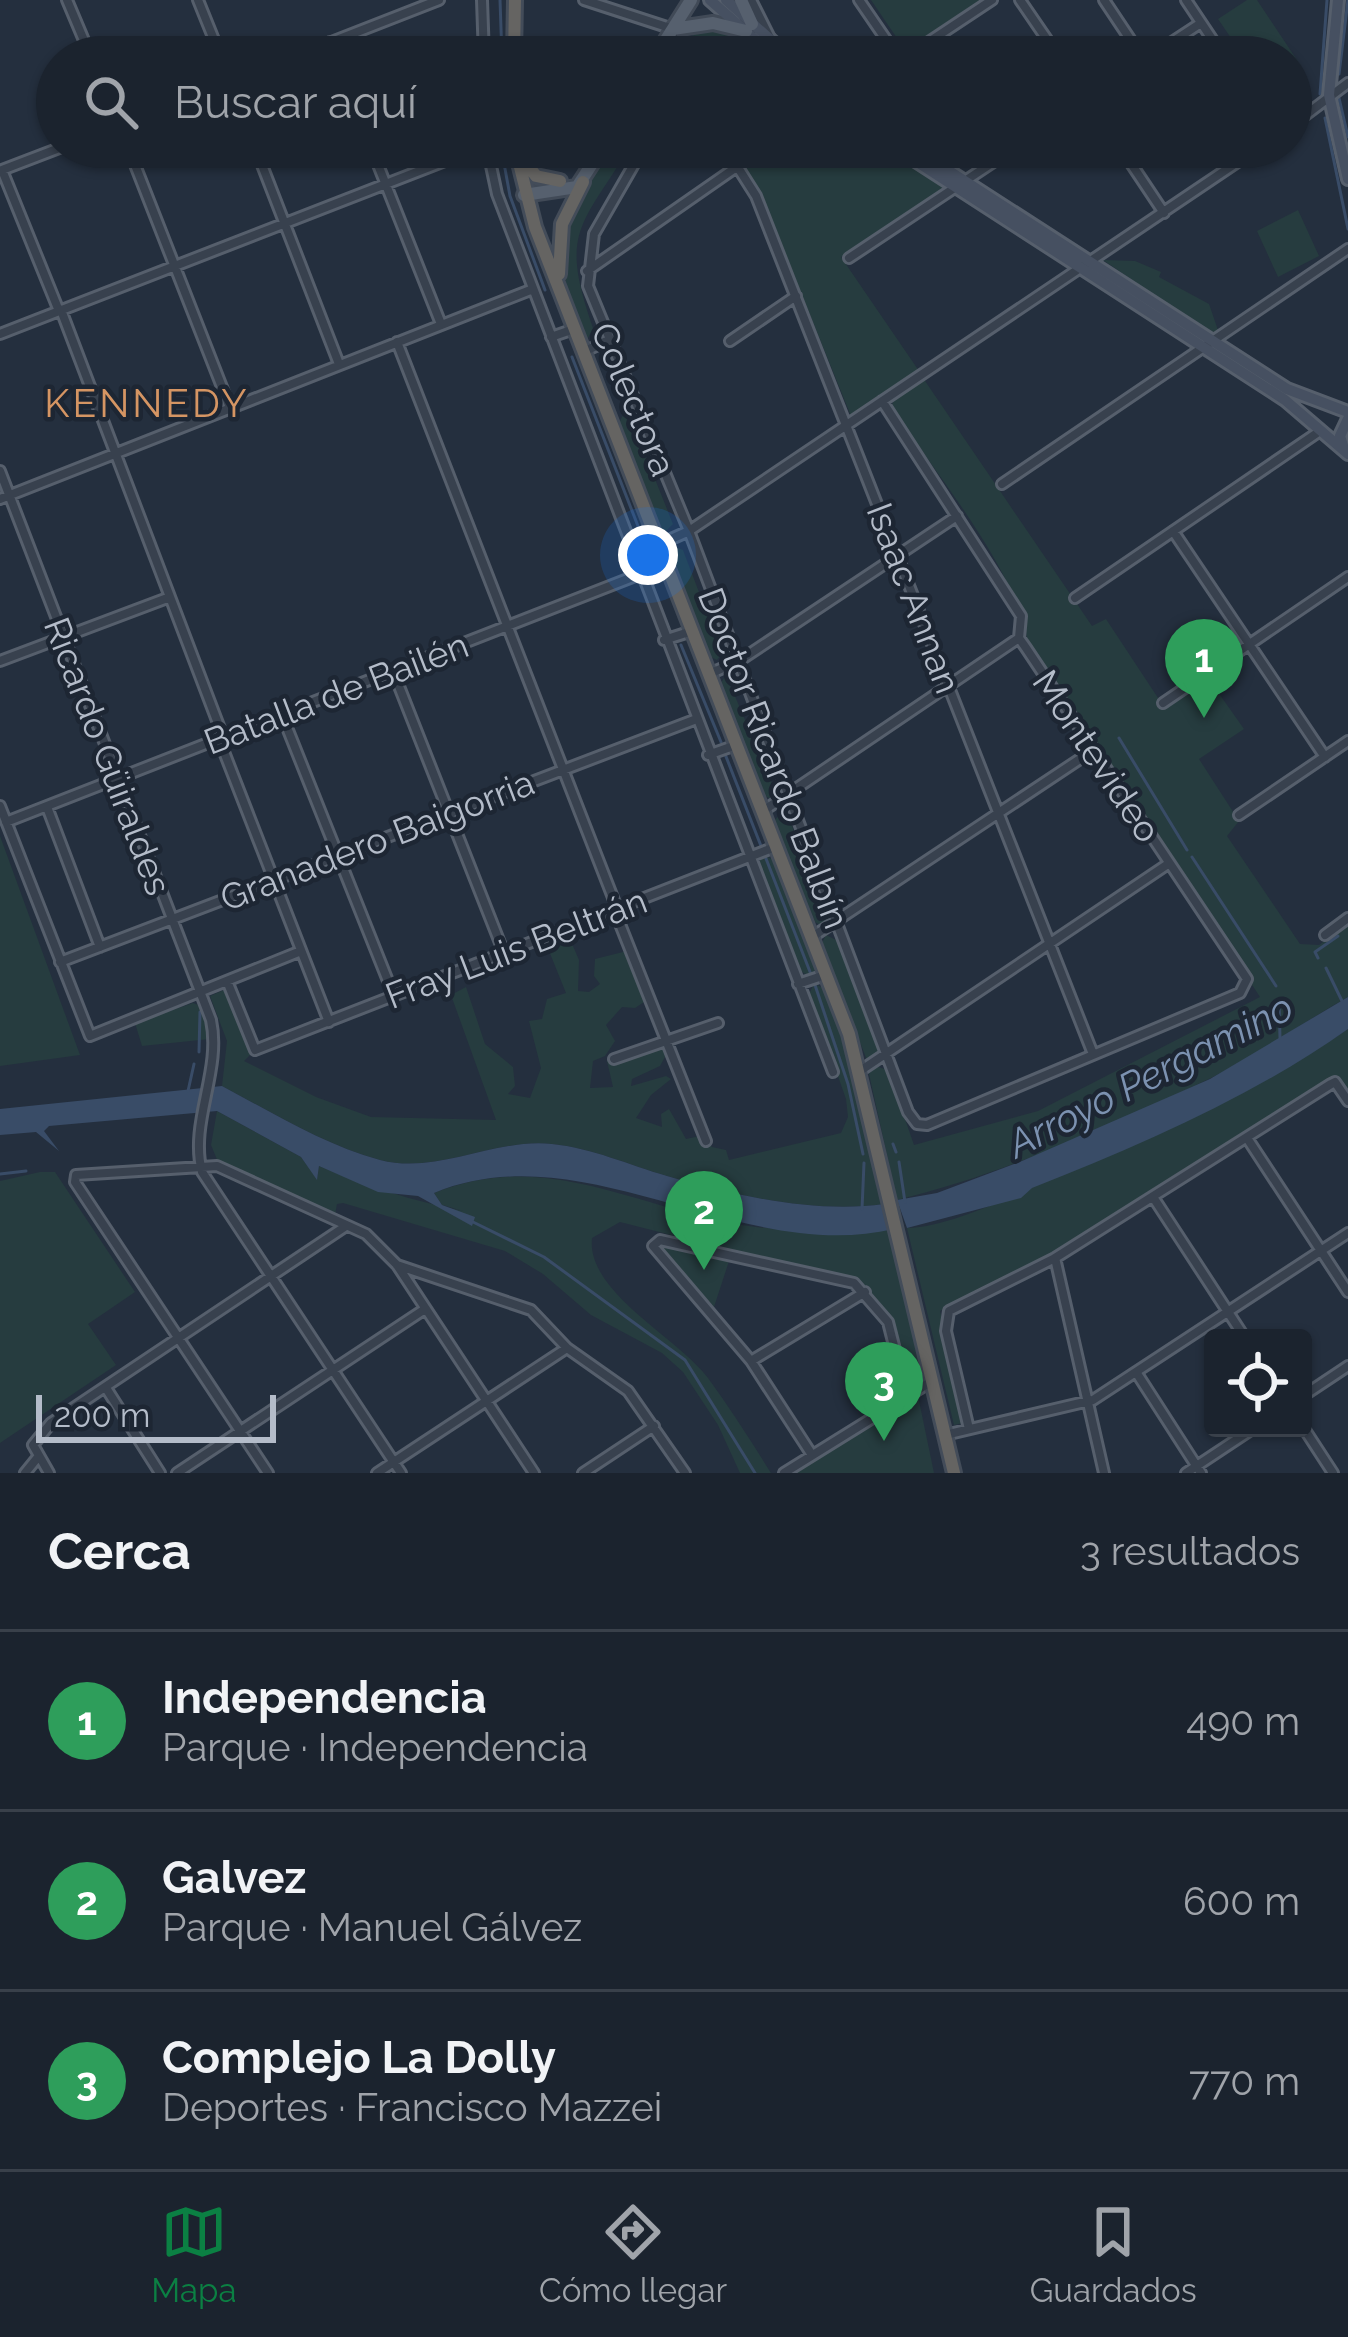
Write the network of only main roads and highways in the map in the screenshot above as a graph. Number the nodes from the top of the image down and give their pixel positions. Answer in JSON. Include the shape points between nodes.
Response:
{"nodes":[{"id":1,"x":515,"y":0,"type":"edge"},
{"id":2,"x":691,"y":0,"type":"edge"},
{"id":3,"x":710,"y":0,"type":"edge"},
{"id":4,"x":726,"y":0,"type":"edge"},
{"id":5,"x":741,"y":0,"type":"edge"},
{"id":6,"x":1338,"y":0,"type":"edge"},
{"id":7,"x":749,"y":27,"type":"junction"},
{"id":8,"x":673,"y":28,"type":"junction"},
{"id":9,"x":514,"y":36,"type":"edge"},
{"id":10,"x":668,"y":36,"type":"edge"},
{"id":11,"x":757,"y":36,"type":"edge"},
{"id":12,"x":764,"y":36,"type":"edge"},
{"id":13,"x":519,"y":168,"type":"edge"},
{"id":14,"x":528,"y":168,"type":"edge"},
{"id":15,"x":584,"y":168,"type":"edge"},
{"id":16,"x":590,"y":168,"type":"edge"},
{"id":17,"x":932,"y":168,"type":"edge"},
{"id":18,"x":940,"y":168,"type":"edge"},
{"id":19,"x":1348,"y":179,"type":"edge"},
{"id":20,"x":560,"y":181,"type":"junction"},
{"id":21,"x":583,"y":182,"type":"junction"},
{"id":22,"x":961,"y":184,"type":"junction"},
{"id":23,"x":523,"y":192,"type":"junction"},
{"id":24,"x":565,"y":305,"type":"junction"},
{"id":25,"x":1208,"y":345,"type":"junction"},
{"id":26,"x":1348,"y":416,"type":"edge"},
{"id":27,"x":1348,"y":454,"type":"edge"},
{"id":28,"x":954,"y":1473,"type":"edge"}],
"edges":[{"from":1,"to":9,"type":"highway"},
{"from":2,"to":8,"type":"main road"},
{"from":3,"to":7,"type":"main road"},
{"from":4,"to":7,"type":"main road"},
{"from":5,"to":7,"type":"main road"},
{"from":6,"to":19,"type":"main road","via":[[1329,95]]},
{"from":7,"to":8,"type":"main road"},
{"from":7,"to":11,"type":"main road"},
{"from":7,"to":12,"type":"main road"},
{"from":8,"to":10,"type":"main road"},
{"from":13,"to":23,"type":"highway","name":"Doctor Ricardo Balbín"},
{"from":14,"to":20,"type":"highway"},
{"from":15,"to":20,"type":"main road"},
{"from":16,"to":21,"type":"main road"},
{"from":17,"to":22,"type":"main road"},
{"from":18,"to":22,"type":"main road"},
{"from":20,"to":23,"type":"main road"},
{"from":21,"to":23,"type":"main road"},
{"from":21,"to":24,"type":"highway","via":[[560,236]]},
{"from":22,"to":25,"type":"main road"},
{"from":23,"to":24,"type":"highway","name":"Doctor Ricardo Balbín"},
{"from":24,"to":28,"type":"highway","name":"Doctor Ricardo Balbín","via":[[860,1071]]},
{"from":25,"to":26,"type":"main road"},
{"from":25,"to":27,"type":"main road"},
{"from":26,"to":27,"type":"main road","via":[[1340,436]]}]}
